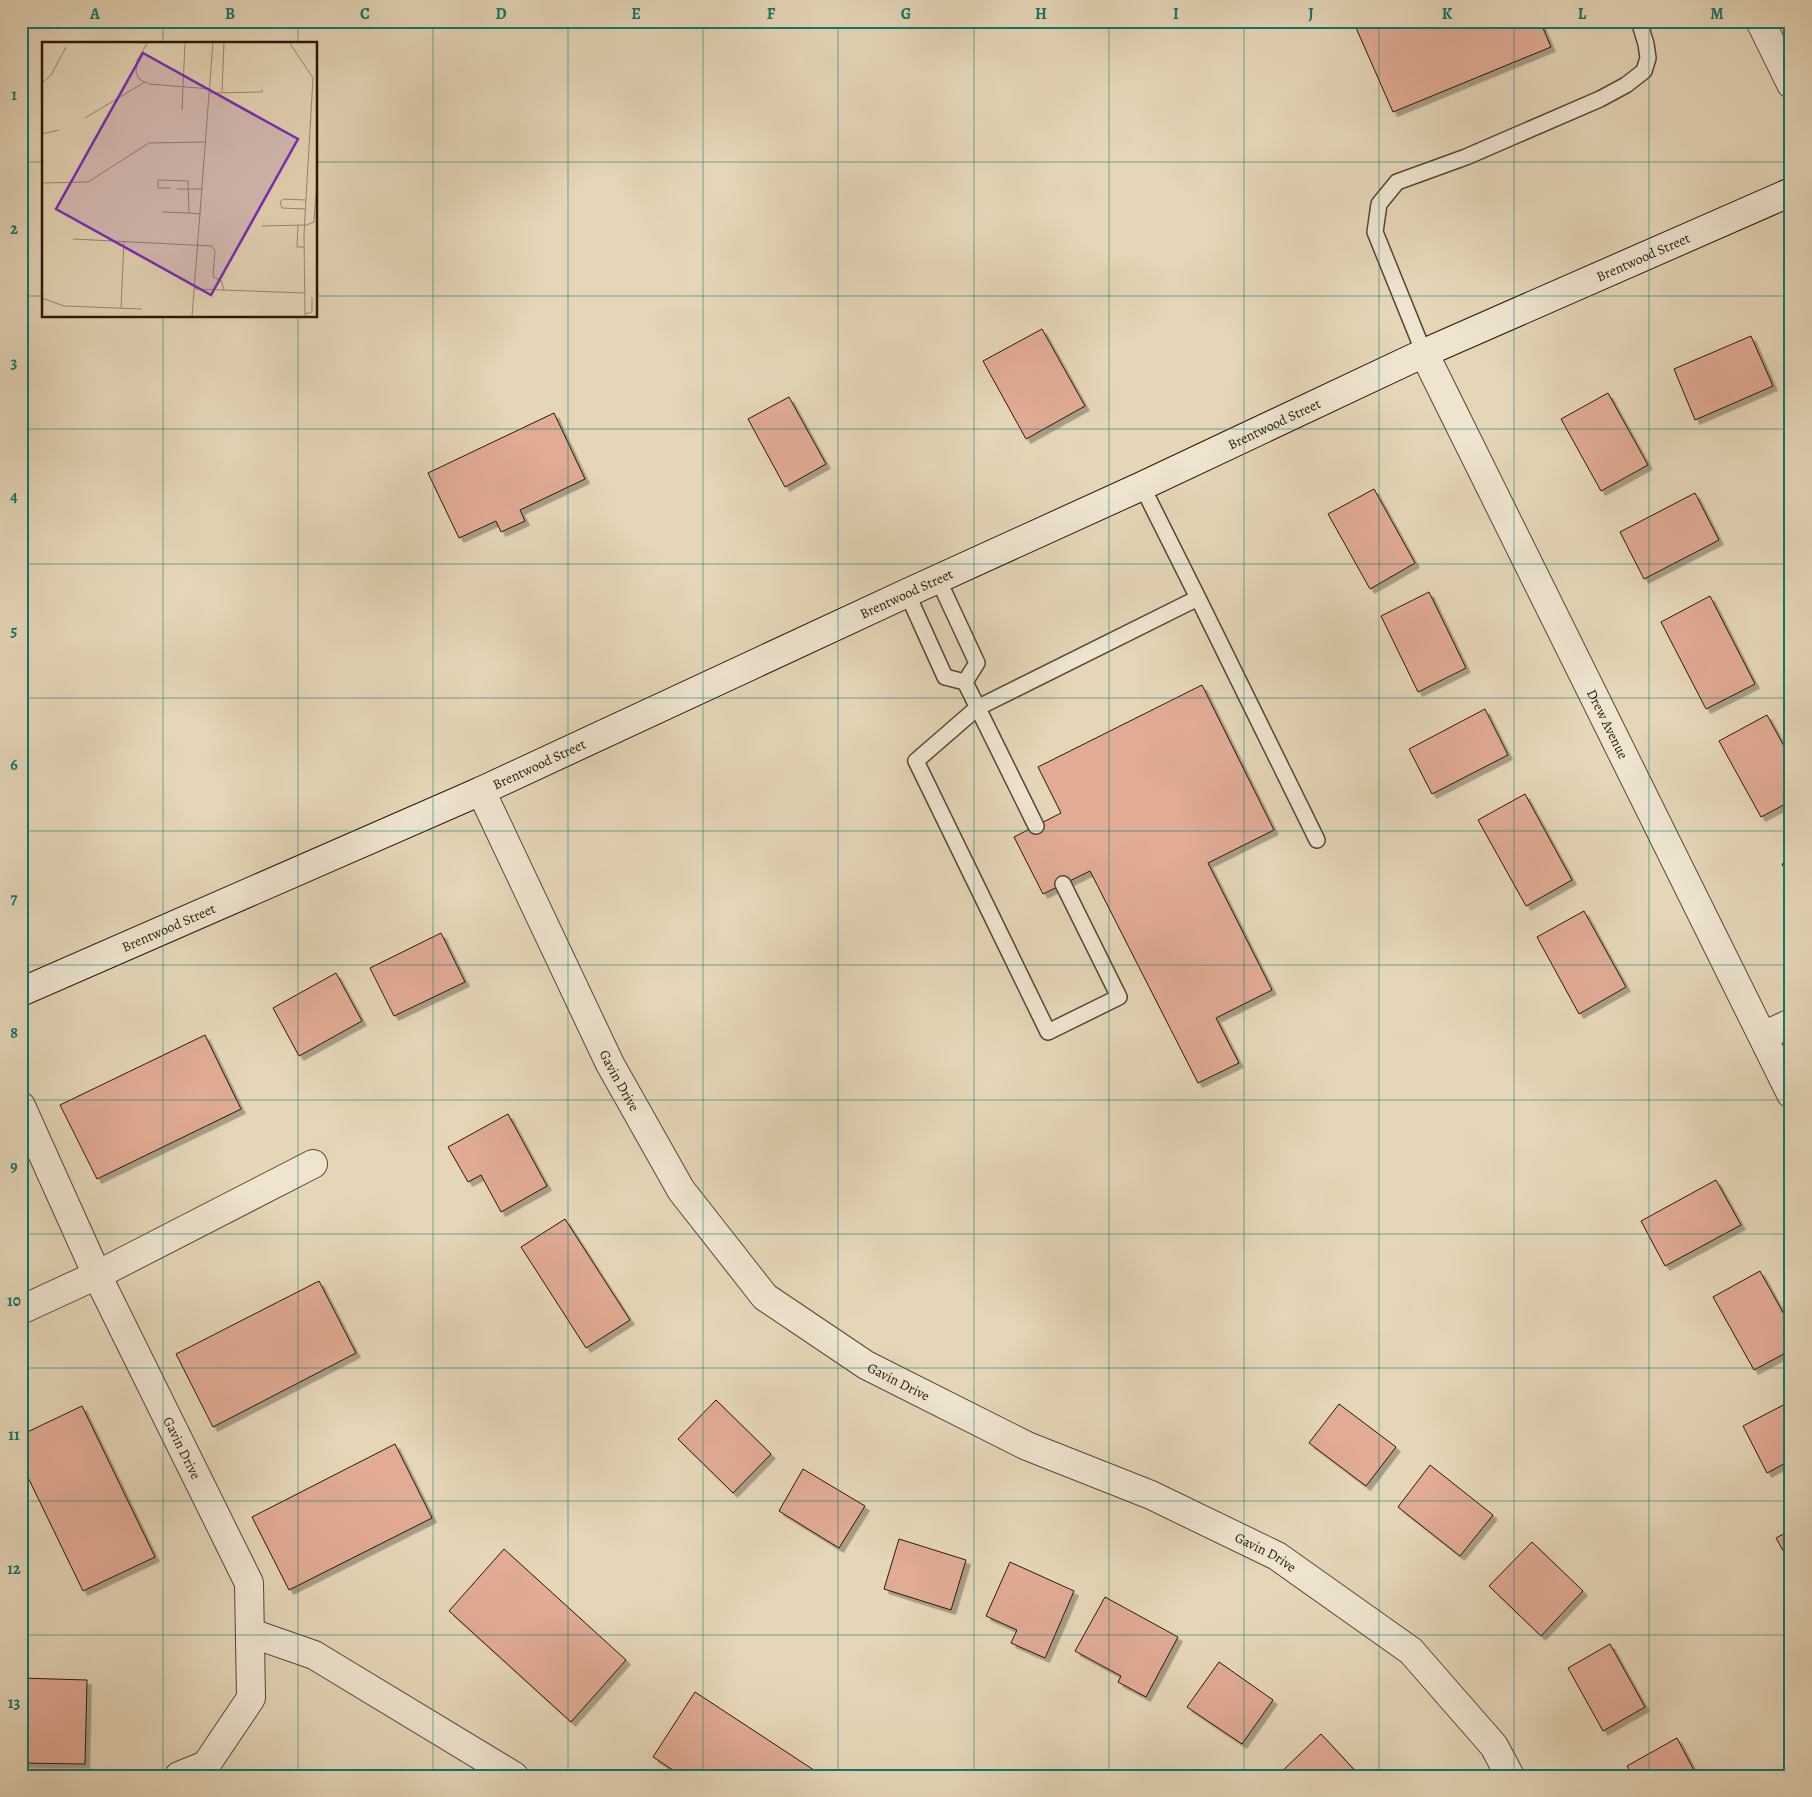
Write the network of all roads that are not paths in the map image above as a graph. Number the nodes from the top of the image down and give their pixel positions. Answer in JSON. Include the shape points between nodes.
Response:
{"nodes":[{"id":1,"x":1639,"y":21,"type":"edge"},
{"id":2,"x":1760,"y":21,"type":"edge"},
{"id":3,"x":1791,"y":84,"type":"edge"},
{"id":4,"x":1791,"y":192,"type":"edge"},
{"id":5,"x":1424,"y":353,"type":"junction"},
{"id":6,"x":1142,"y":486,"type":"junction"},
{"id":7,"x":938,"y":579,"type":"junction"},
{"id":8,"x":908,"y":593,"type":"junction"},
{"id":9,"x":1198,"y":598,"type":"junction"},
{"id":10,"x":965,"y":682,"type":"junction"},
{"id":11,"x":977,"y":708,"type":"junction"},
{"id":12,"x":480,"y":791,"type":"junction"},
{"id":13,"x":1036,"y":826,"type":"dead end"},
{"id":14,"x":1317,"y":840,"type":"dead end"},
{"id":15,"x":1063,"y":884,"type":"dead end"},
{"id":16,"x":21,"y":992,"type":"edge"},
{"id":17,"x":1791,"y":1023,"type":"edge"},
{"id":18,"x":1763,"y":1036,"type":"junction"},
{"id":19,"x":1791,"y":1094,"type":"edge"},
{"id":20,"x":21,"y":1106,"type":"edge"},
{"id":21,"x":313,"y":1164,"type":"dead end"},
{"id":22,"x":97,"y":1275,"type":"junction"},
{"id":23,"x":21,"y":1310,"type":"edge"},
{"id":24,"x":251,"y":1633,"type":"junction"},
{"id":25,"x":179,"y":1776,"type":"edge"},
{"id":26,"x":514,"y":1776,"type":"edge"},
{"id":27,"x":1510,"y":1776,"type":"edge"}],
"edges":[{"from":1,"to":5,"type":"lane","via":[[1648,58],[1644,71],[1626,85],[1475,153],[1397,182],[1379,204],[1375,232]]},
{"from":2,"to":3,"type":"street"},
{"from":4,"to":5,"type":"street","name":"Brentwood Street"},
{"from":5,"to":6,"type":"street","name":"Brentwood Street"},
{"from":5,"to":18,"type":"street","name":"Drew Avenue"},
{"from":6,"to":7,"type":"street","name":"Brentwood Street"},
{"from":6,"to":9,"type":"lane"},
{"from":7,"to":8,"type":"street","name":"Brentwood Street"},
{"from":7,"to":10,"type":"lane","via":[[976,663]]},
{"from":8,"to":10,"type":"lane","via":[[945,677]]},
{"from":8,"to":12,"type":"street","name":"Brentwood Street"},
{"from":9,"to":11,"type":"lane"},
{"from":9,"to":14,"type":"lane"},
{"from":10,"to":11,"type":"lane"},
{"from":11,"to":13,"type":"lane"},
{"from":11,"to":15,"type":"lane","via":[[916,761],[1048,1032],[1119,997]]},
{"from":12,"to":16,"type":"street","name":"Brentwood Street"},
{"from":12,"to":27,"type":"street","name":"Gavin Drive","via":[[610,1064],[681,1190],[764,1297],[866,1365],[893,1379],[1026,1446],[1151,1495],[1277,1556],[1411,1651],[1494,1746]]},
{"from":17,"to":18,"type":"street"},
{"from":18,"to":19,"type":"street","name":"Drew Avenue"},
{"from":20,"to":22,"type":"street","name":"Gavin Drive"},
{"from":21,"to":22,"type":"street"},
{"from":22,"to":23,"type":"street"},
{"from":22,"to":24,"type":"street","name":"Gavin Drive","via":[[249,1583]]},
{"from":24,"to":25,"type":"street","name":"Gavin Drive","via":[[251,1698],[206,1765]]},
{"from":24,"to":26,"type":"street","via":[[314,1655]]}]}
